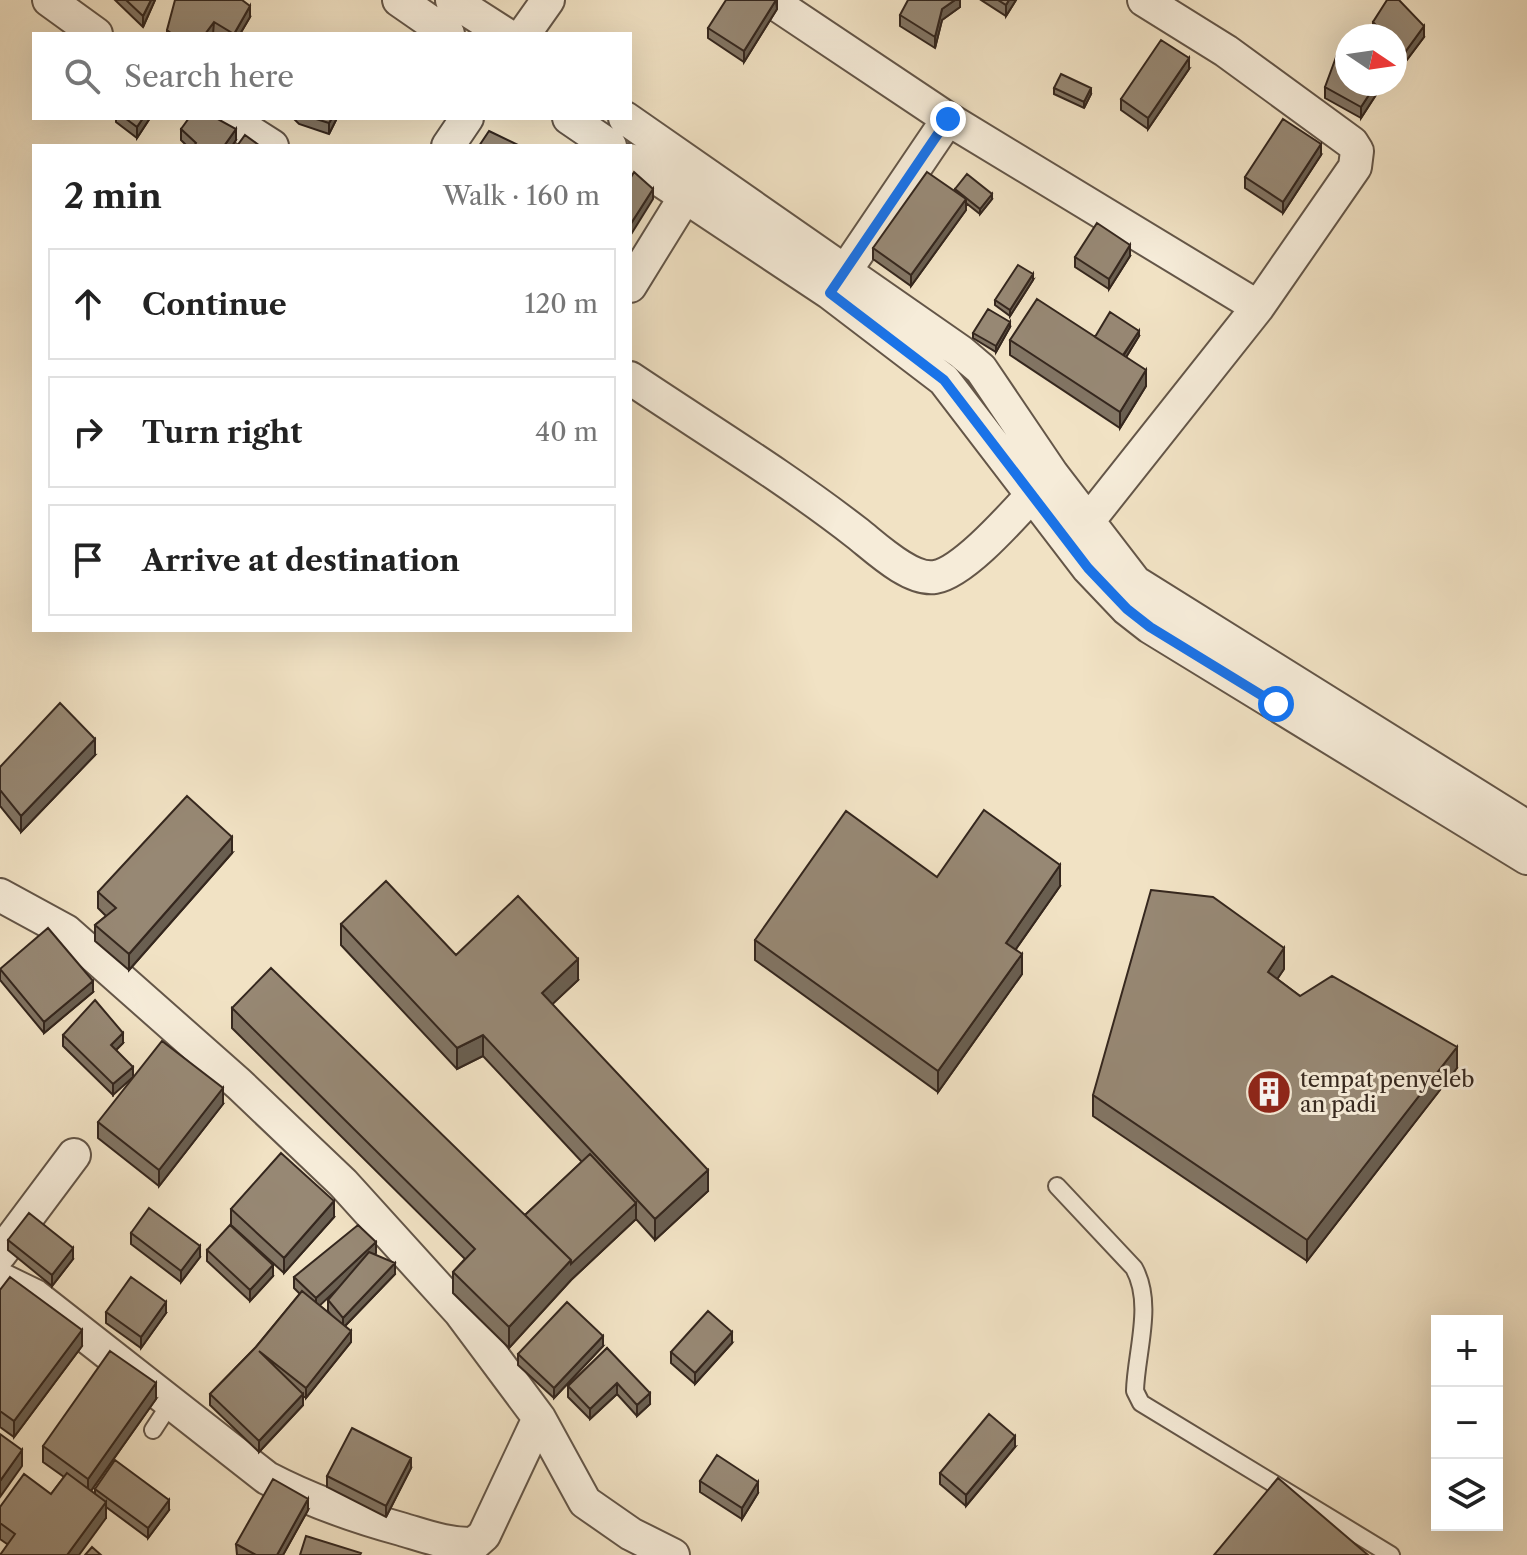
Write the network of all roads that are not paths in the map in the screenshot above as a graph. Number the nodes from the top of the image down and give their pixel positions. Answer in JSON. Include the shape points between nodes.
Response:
{"nodes":[{"id":1,"x":49,"y":0,"type":"edge"},
{"id":2,"x":399,"y":0,"type":"edge"},
{"id":3,"x":452,"y":0,"type":"edge"},
{"id":4,"x":548,"y":0,"type":"edge"},
{"id":5,"x":770,"y":0,"type":"edge"},
{"id":6,"x":1144,"y":0,"type":"edge"},
{"id":7,"x":93,"y":32,"type":"edge"},
{"id":8,"x":445,"y":32,"type":"edge"},
{"id":9,"x":502,"y":32,"type":"edge"},
{"id":10,"x":525,"y":32,"type":"edge"},
{"id":11,"x":948,"y":119,"type":"junction"},
{"id":12,"x":231,"y":120,"type":"edge"},
{"id":13,"x":466,"y":120,"type":"edge"},
{"id":14,"x":572,"y":120,"type":"edge"},
{"id":15,"x":628,"y":120,"type":"edge"},
{"id":16,"x":269,"y":144,"type":"edge"},
{"id":17,"x":449,"y":144,"type":"edge"},
{"id":18,"x":607,"y":144,"type":"edge"},
{"id":19,"x":632,"y":161,"type":"edge"},
{"id":20,"x":685,"y":197,"type":"junction"},
{"id":21,"x":838,"y":282,"type":"junction"},
{"id":22,"x":632,"y":283,"type":"edge"},
{"id":23,"x":1258,"y":307,"type":"junction"},
{"id":24,"x":961,"y":352,"type":"junction"},
{"id":25,"x":632,"y":379,"type":"edge"},
{"id":26,"x":944,"y":380,"type":"junction"},
{"id":27,"x":1041,"y":485,"type":"junction"},
{"id":28,"x":1079,"y":533,"type":"junction"},
{"id":29,"x":1435,"y":786,"type":"junction"},
{"id":30,"x":1527,"y":827,"type":"edge"},
{"id":31,"x":1527,"y":858,"type":"edge"},
{"id":32,"x":0,"y":895,"type":"edge"},
{"id":33,"x":74,"y":1155,"type":"dead end"},
{"id":34,"x":1057,"y":1186,"type":"dead end"},
{"id":35,"x":0,"y":1254,"type":"edge"},
{"id":36,"x":0,"y":1279,"type":"edge"},
{"id":37,"x":172,"y":1401,"type":"junction"},
{"id":38,"x":539,"y":1418,"type":"junction"},
{"id":39,"x":153,"y":1430,"type":"dead end"},
{"id":40,"x":673,"y":1555,"type":"edge"},
{"id":41,"x":1391,"y":1555,"type":"edge"}],
"edges":[{"from":1,"to":7,"type":"street"},
{"from":2,"to":8,"type":"street"},
{"from":3,"to":9,"type":"street"},
{"from":4,"to":10,"type":"street"},
{"from":5,"to":11,"type":"street"},
{"from":6,"to":23,"type":"street","via":[[1226,51],[1357,151],[1355,167]]},
{"from":11,"to":21,"type":"street"},
{"from":11,"to":23,"type":"street"},
{"from":12,"to":16,"type":"street"},
{"from":13,"to":17,"type":"street"},
{"from":14,"to":18,"type":"street"},
{"from":15,"to":21,"type":"street"},
{"from":19,"to":20,"type":"street"},
{"from":20,"to":21,"type":"street"},
{"from":20,"to":22,"type":"street"},
{"from":21,"to":24,"type":"street"},
{"from":21,"to":26,"type":"street"},
{"from":23,"to":28,"type":"street"},
{"from":24,"to":26,"type":"street"},
{"from":24,"to":27,"type":"street","via":[[981,369]]},
{"from":25,"to":27,"type":"street","via":[[916,575],[936,577],[966,561]]},
{"from":26,"to":27,"type":"street"},
{"from":27,"to":28,"type":"street"},
{"from":28,"to":29,"type":"street","via":[[1135,582]]},
{"from":29,"to":30,"type":"street"},
{"from":29,"to":31,"type":"street"},
{"from":32,"to":38,"type":"street","via":[[66,931],[343,1183],[460,1312]]},
{"from":33,"to":35,"type":"street"},
{"from":34,"to":41,"type":"lane","via":[[1141,1281],[1144,1302],[1135,1391],[1141,1403]]},
{"from":36,"to":37,"type":"street","via":[[35,1296]]},
{"from":37,"to":38,"type":"street","via":[[267,1478],[308,1499],[464,1544],[474,1544],[484,1535]]},
{"from":37,"to":39,"type":"lane"},
{"from":38,"to":40,"type":"street","via":[[585,1502]]}]}
